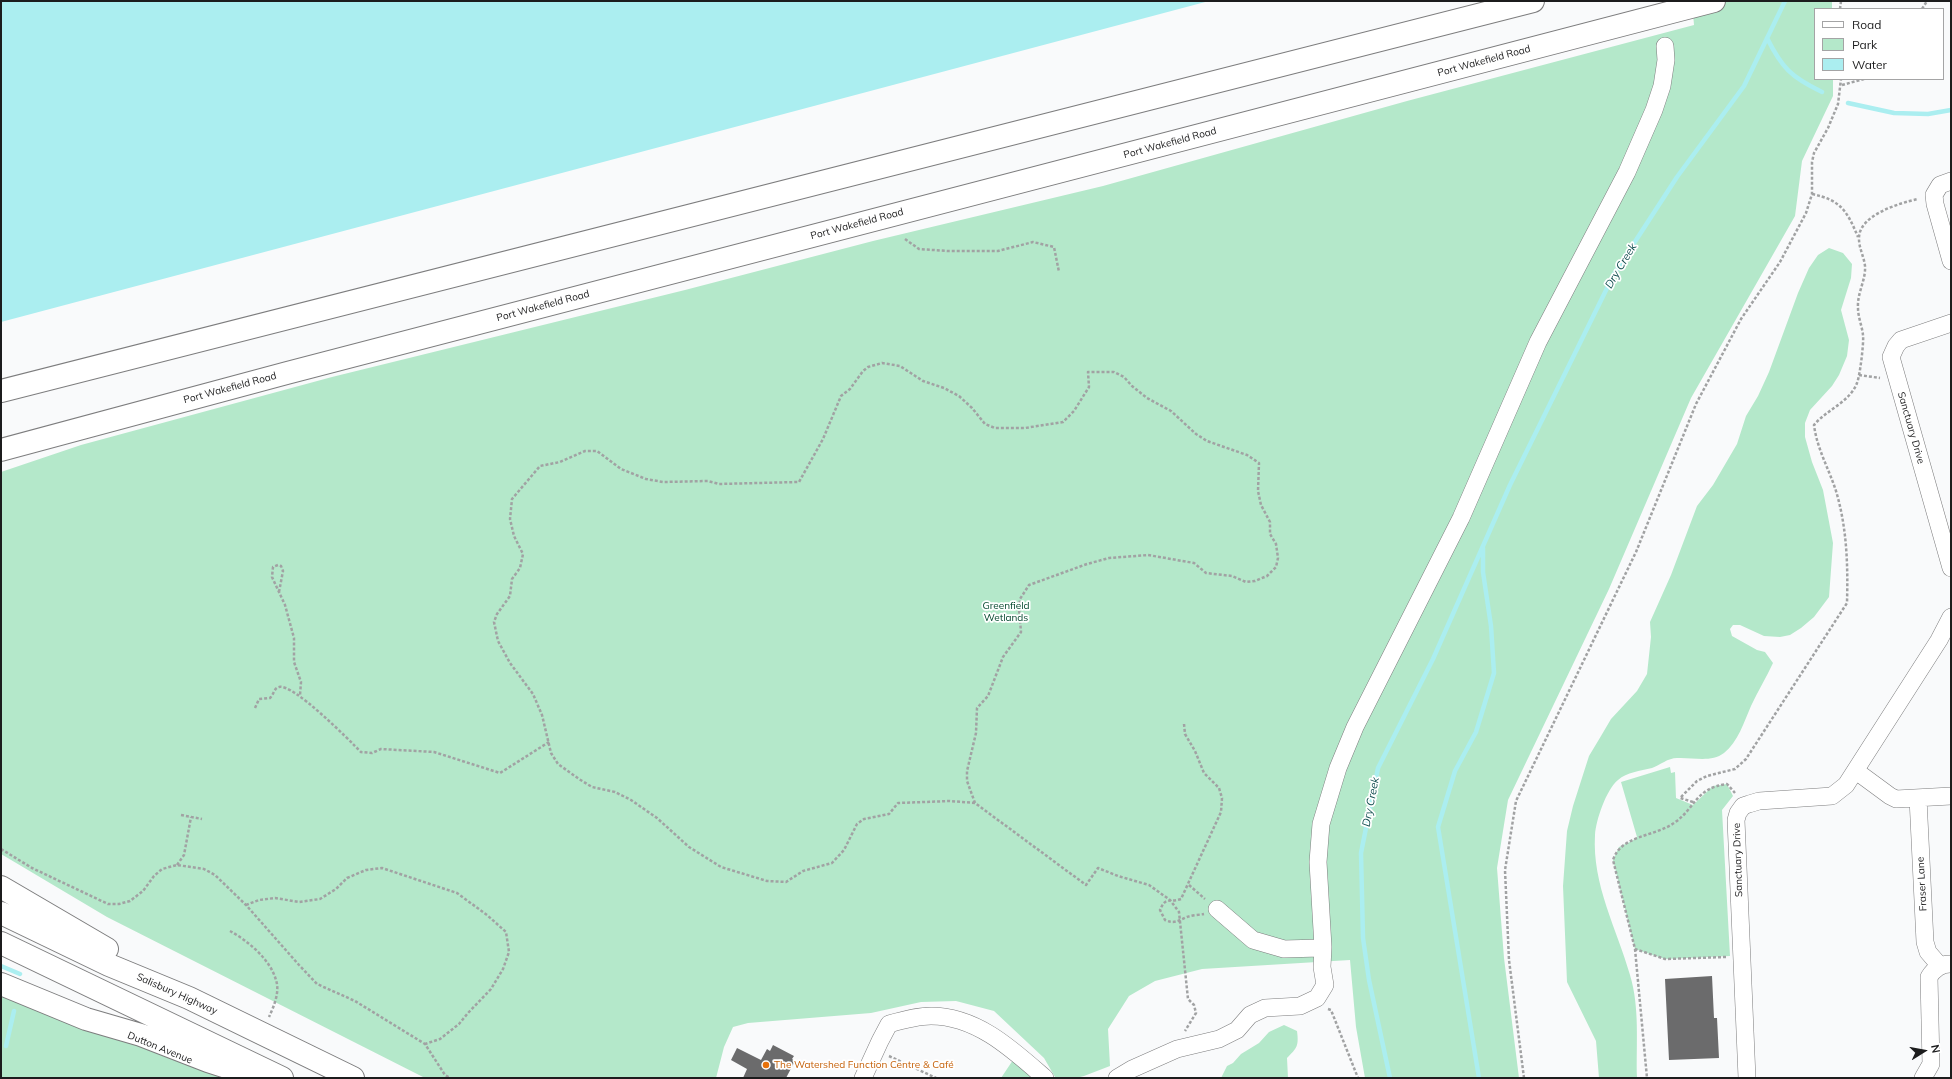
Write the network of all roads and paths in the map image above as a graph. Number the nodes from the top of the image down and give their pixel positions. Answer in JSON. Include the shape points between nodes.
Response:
{"nodes":[{"id":1,"x":1533,"y":1,"type":"edge"},
{"id":2,"x":1714,"y":1,"type":"edge"},
{"id":3,"x":1665,"y":46,"type":"dead end"},
{"id":4,"x":1841,"y":80,"type":"edge"},
{"id":5,"x":1860,"y":80,"type":"edge"},
{"id":6,"x":1842,"y":85,"type":"junction"},
{"id":7,"x":1951,"y":181,"type":"edge"},
{"id":8,"x":1812,"y":194,"type":"junction"},
{"id":9,"x":1934,"y":195,"type":"junction"},
{"id":10,"x":1859,"y":238,"type":"junction"},
{"id":11,"x":905,"y":239,"type":"dead end"},
{"id":12,"x":1951,"y":261,"type":"edge"},
{"id":13,"x":1059,"y":272,"type":"dead end"},
{"id":14,"x":1951,"y":323,"type":"edge"},
{"id":15,"x":1859,"y":375,"type":"junction"},
{"id":16,"x":1881,"y":378,"type":"dead end"},
{"id":17,"x":1,"y":391,"type":"edge"},
{"id":18,"x":1,"y":450,"type":"edge"},
{"id":19,"x":1951,"y":568,"type":"edge"},
{"id":20,"x":279,"y":592,"type":"junction"},
{"id":21,"x":1951,"y":617,"type":"edge"},
{"id":22,"x":300,"y":695,"type":"junction"},
{"id":23,"x":255,"y":708,"type":"dead end"},
{"id":24,"x":1184,"y":724,"type":"dead end"},
{"id":25,"x":549,"y":742,"type":"junction"},
{"id":26,"x":1856,"y":771,"type":"junction"},
{"id":27,"x":1951,"y":796,"type":"edge"},
{"id":28,"x":1918,"y":798,"type":"junction"},
{"id":29,"x":1693,"y":802,"type":"junction"},
{"id":30,"x":975,"y":803,"type":"junction"},
{"id":31,"x":1746,"y":805,"type":"junction"},
{"id":32,"x":181,"y":815,"type":"dead end"},
{"id":33,"x":191,"y":817,"type":"junction"},
{"id":34,"x":202,"y":819,"type":"dead end"},
{"id":35,"x":1,"y":849,"type":"edge"},
{"id":36,"x":177,"y":865,"type":"junction"},
{"id":37,"x":1189,"y":885,"type":"junction"},
{"id":38,"x":1,"y":887,"type":"edge"},
{"id":39,"x":1170,"y":900,"type":"junction"},
{"id":40,"x":246,"y":905,"type":"junction"},
{"id":41,"x":1217,"y":909,"type":"junction"},
{"id":42,"x":1,"y":913,"type":"edge"},
{"id":43,"x":1180,"y":922,"type":"junction"},
{"id":44,"x":230,"y":931,"type":"dead end"},
{"id":45,"x":1,"y":943,"type":"edge"},
{"id":46,"x":1323,"y":947,"type":"junction"},
{"id":47,"x":1635,"y":948,"type":"junction"},
{"id":48,"x":1742,"y":956,"type":"junction"},
{"id":49,"x":1945,"y":965,"type":"edge"},
{"id":50,"x":1,"y":984,"type":"edge"},
{"id":51,"x":189,"y":998,"type":"junction"},
{"id":52,"x":1300,"y":1006,"type":"junction"},
{"id":53,"x":86,"y":1018,"type":"junction"},
{"id":54,"x":262,"y":1034,"type":"junction"},
{"id":55,"x":425,"y":1044,"type":"junction"},
{"id":56,"x":1177,"y":1049,"type":"junction"},
{"id":57,"x":876,"y":1050,"type":"junction"},
{"id":58,"x":347,"y":1075,"type":"edge"},
{"id":59,"x":235,"y":1078,"type":"edge"},
{"id":60,"x":261,"y":1078,"type":"edge"},
{"id":61,"x":282,"y":1078,"type":"edge"},
{"id":62,"x":450,"y":1078,"type":"edge"},
{"id":63,"x":863,"y":1078,"type":"edge"},
{"id":64,"x":936,"y":1078,"type":"edge"},
{"id":65,"x":1045,"y":1078,"type":"edge"},
{"id":66,"x":1118,"y":1078,"type":"edge"},
{"id":67,"x":1358,"y":1078,"type":"edge"},
{"id":68,"x":1524,"y":1078,"type":"edge"},
{"id":69,"x":1647,"y":1078,"type":"edge"},
{"id":70,"x":1747,"y":1078,"type":"edge"},
{"id":71,"x":1923,"y":1078,"type":"edge"}],
"edges":[{"from":1,"to":17,"type":"highway"},
{"from":2,"to":18,"type":"highway","name":"Port Wakefield Road","via":[[286,373]]},
{"from":3,"to":46,"type":"street","via":[[1666,60],[1662,86],[1630,165],[1538,342],[1461,518],[1355,727],[1338,768],[1321,824],[1318,862]]},
{"from":4,"to":6,"type":"path"},
{"from":5,"to":6,"type":"path"},
{"from":6,"to":8,"type":"path","via":[[1838,104],[1814,153]]},
{"from":7,"to":9,"type":"street","via":[[1940,184]]},
{"from":8,"to":10,"type":"path","via":[[1825,196],[1839,204],[1851,220]]},
{"from":8,"to":68,"type":"path","via":[[1806,213],[1780,262],[1741,319],[1696,404],[1636,552],[1516,801],[1505,870],[1509,960]]},
{"from":9,"to":10,"type":"path","via":[[1904,203],[1872,217],[1862,227]]},
{"from":9,"to":12,"type":"street"},
{"from":10,"to":15,"type":"path","via":[[1865,266],[1857,307],[1864,336]]},
{"from":11,"to":13,"type":"path","via":[[919,249],[948,250],[998,251],[1033,242],[1040,243],[1054,247]]},
{"from":14,"to":19,"type":"street","name":"Sanctuary Drive","via":[[1901,340],[1891,357]]},
{"from":15,"to":16,"type":"path"},
{"from":15,"to":29,"type":"path","via":[[1857,383],[1845,399],[1820,417],[1814,425],[1816,441],[1836,491],[1845,525],[1847,604],[1746,759],[1735,769],[1697,781],[1680,798]]},
{"from":20,"to":20,"type":"path","via":[[272,577],[273,567],[278,565],[283,571]]},
{"from":20,"to":22,"type":"path","via":[[294,638],[294,666],[301,682]]},
{"from":21,"to":26,"type":"street"},
{"from":22,"to":23,"type":"path","via":[[286,686],[280,686],[274,689],[270,698],[259,699]]},
{"from":22,"to":25,"type":"path","via":[[361,752],[372,753],[381,749],[434,752],[500,772]]},
{"from":24,"to":37,"type":"path","via":[[1185,734],[1204,773],[1219,788],[1222,798],[1216,828]]},
{"from":25,"to":30,"type":"path","via":[[551,753],[558,764],[592,787],[615,792],[631,800],[657,818],[689,847],[721,867],[766,881],[786,882],[803,871],[832,863],[844,850],[857,824],[864,819],[889,814],[898,803]]},
{"from":25,"to":30,"type":"path","via":[[533,694],[510,663],[498,641],[494,622],[510,596],[512,579],[520,568],[523,554],[514,536],[510,519],[512,499],[540,466],[560,462],[585,451],[597,451],[621,469],[646,480],[708,481],[719,484],[799,482],[823,439],[841,396],[868,367],[882,364],[900,366],[923,381],[958,396],[985,424],[995,428],[1025,428],[1063,422],[1074,411],[1089,387],[1088,372],[1114,372],[1124,377],[1147,398],[1171,411],[1207,441],[1246,455],[1259,463],[1258,491],[1261,505],[1270,522],[1270,534],[1276,544],[1276,567],[1267,576],[1246,582],[1232,576],[1206,573],[1194,563],[1148,556],[1109,558],[1029,585],[1020,599],[1021,632],[1003,657],[988,696],[977,708],[976,733],[966,771]]},
{"from":26,"to":28,"type":"street","via":[[1896,799]]},
{"from":26,"to":31,"type":"street","via":[[1846,785],[1832,796],[1759,801]]},
{"from":27,"to":28,"type":"street"},
{"from":28,"to":49,"type":"street","name":"Fraser Lane","via":[[1925,942],[1928,952]]},
{"from":29,"to":31,"type":"path","via":[[1713,786],[1727,784]]},
{"from":29,"to":47,"type":"path","via":[[1674,823],[1637,837],[1615,853],[1613,860]]},
{"from":30,"to":39,"type":"path","via":[[1086,885],[1098,868],[1150,885]]},
{"from":31,"to":48,"type":"street","name":"Sanctuary Drive","via":[[1738,813],[1736,820]]},
{"from":32,"to":33,"type":"path"},
{"from":33,"to":34,"type":"path"},
{"from":33,"to":36,"type":"path","via":[[184,855]]},
{"from":35,"to":36,"type":"path","via":[[39,871],[108,904],[130,900],[143,891],[162,869]]},
{"from":36,"to":40,"type":"path","via":[[204,869],[215,875]]},
{"from":37,"to":39,"type":"path","via":[[1181,899]]},
{"from":37,"to":41,"type":"path"},
{"from":38,"to":51,"type":"highway"},
{"from":39,"to":43,"type":"path","via":[[1179,912]]},
{"from":39,"to":43,"type":"path","via":[[1163,902],[1161,916],[1164,920]]},
{"from":40,"to":55,"type":"path","via":[[317,984],[355,1001]]},
{"from":40,"to":55,"type":"path","via":[[275,898],[299,902],[320,899],[347,878],[366,870],[382,868],[458,893],[487,915],[506,932],[509,952],[503,969],[491,989],[459,1024],[440,1039]]},
{"from":41,"to":43,"type":"path","via":[[1187,917]]},
{"from":41,"to":46,"type":"street","via":[[1253,940],[1284,949]]},
{"from":42,"to":51,"type":"highway","name":"Salisbury Highway","via":[[109,965]]},
{"from":43,"to":56,"type":"path","via":[[1188,999],[1196,1012]]},
{"from":44,"to":54,"type":"path","via":[[244,939],[260,955],[276,981],[275,1003]]},
{"from":45,"to":61,"type":"highway"},
{"from":46,"to":52,"type":"street","via":[[1322,967],[1325,985],[1317,998]]},
{"from":47,"to":48,"type":"path","via":[[1665,959]]},
{"from":47,"to":69,"type":"path"},
{"from":48,"to":70,"type":"street","name":"Sanctuary Drive"},
{"from":49,"to":71,"type":"street","via":[[1931,973],[1928,983],[1930,1064]]},
{"from":50,"to":53,"type":"highway"},
{"from":51,"to":54,"type":"highway","name":"Salisbury Highway"},
{"from":52,"to":56,"type":"street","via":[[1265,1008],[1250,1016],[1237,1030],[1219,1039]]},
{"from":52,"to":67,"type":"path","via":[[1320,1005],[1331,1010]]},
{"from":53,"to":59,"type":"street","name":"Dutton Avenue"},
{"from":53,"to":60,"type":"highway"},
{"from":54,"to":58,"type":"highway","name":"Salisbury Highway"},
{"from":55,"to":62,"type":"path","via":[[445,1075]]},
{"from":56,"to":66,"type":"street"},
{"from":57,"to":63,"type":"street"},
{"from":57,"to":64,"type":"path"},
{"from":57,"to":65,"type":"street","via":[[889,1024],[910,1018],[932,1016],[980,1028]]}]}
